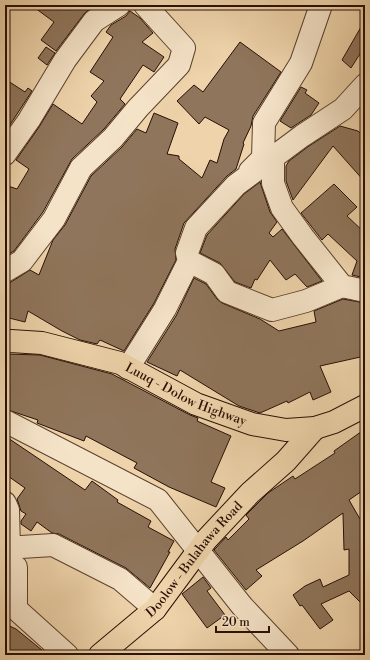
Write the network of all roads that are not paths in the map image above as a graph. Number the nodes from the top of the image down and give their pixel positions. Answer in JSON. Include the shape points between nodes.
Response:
{"nodes":[{"id":1,"x":119,"y":5,"type":"edge"},
{"id":2,"x":145,"y":5,"type":"edge"},
{"id":3,"x":320,"y":5,"type":"edge"},
{"id":4,"x":365,"y":85,"type":"edge"},
{"id":5,"x":5,"y":154,"type":"edge"},
{"id":6,"x":273,"y":158,"type":"junction"},
{"id":7,"x":236,"y":185,"type":"junction"},
{"id":8,"x":189,"y":261,"type":"junction"},
{"id":9,"x":5,"y":271,"type":"edge"},
{"id":10,"x":342,"y":286,"type":"junction"},
{"id":11,"x":365,"y":291,"type":"edge"},
{"id":12,"x":5,"y":342,"type":"edge"},
{"id":13,"x":128,"y":368,"type":"junction"},
{"id":14,"x":365,"y":406,"type":"edge"},
{"id":15,"x":6,"y":424,"type":"edge"},
{"id":16,"x":315,"y":428,"type":"junction"},
{"id":17,"x":5,"y":503,"type":"edge"},
{"id":18,"x":199,"y":551,"type":"junction"},
{"id":19,"x":6,"y":553,"type":"edge"},
{"id":20,"x":155,"y":609,"type":"junction"},
{"id":21,"x":67,"y":655,"type":"edge"},
{"id":22,"x":100,"y":655,"type":"edge"},
{"id":23,"x":288,"y":655,"type":"edge"}],
"edges":[{"from":1,"to":5,"type":"street","via":[[90,27],[65,60]]},
{"from":2,"to":9,"type":"street","via":[[184,48],[179,65],[81,168],[54,219],[22,261]]},
{"from":3,"to":7,"type":"street","via":[[301,63],[264,123],[263,158]]},
{"from":4,"to":6,"type":"street","via":[[343,108]]},
{"from":6,"to":7,"type":"street"},
{"from":6,"to":10,"type":"street","via":[[273,183],[282,208]]},
{"from":7,"to":8,"type":"street","via":[[196,228],[187,253]]},
{"from":8,"to":10,"type":"street","via":[[214,274],[227,292],[272,310],[306,301]]},
{"from":8,"to":13,"type":"street","via":[[165,309]]},
{"from":10,"to":11,"type":"street"},
{"from":12,"to":13,"type":"main road","name":"Luuq - Dolow Highway","via":[[42,343],[120,363]]},
{"from":13,"to":16,"type":"main road","name":"Luuq - Dolow Highway","via":[[196,404],[252,424],[286,430]]},
{"from":14,"to":16,"type":"main road","name":"Luuq - Dolow Highway","via":[[334,422]]},
{"from":15,"to":18,"type":"street","via":[[158,500]]},
{"from":16,"to":18,"type":"main road","name":"Doolow - Bulahawa Road","via":[[286,461],[250,493],[206,540]]},
{"from":17,"to":19,"type":"street","via":[[8,510]]},
{"from":18,"to":20,"type":"main road","name":"Doolow - Bulahawa Road"},
{"from":18,"to":23,"type":"street","via":[[242,606]]},
{"from":19,"to":20,"type":"street","via":[[53,545],[120,579]]},
{"from":19,"to":21,"type":"street","via":[[16,567],[16,609]]},
{"from":20,"to":22,"type":"main road","name":"Doolow - Bulahawa Road"}]}
